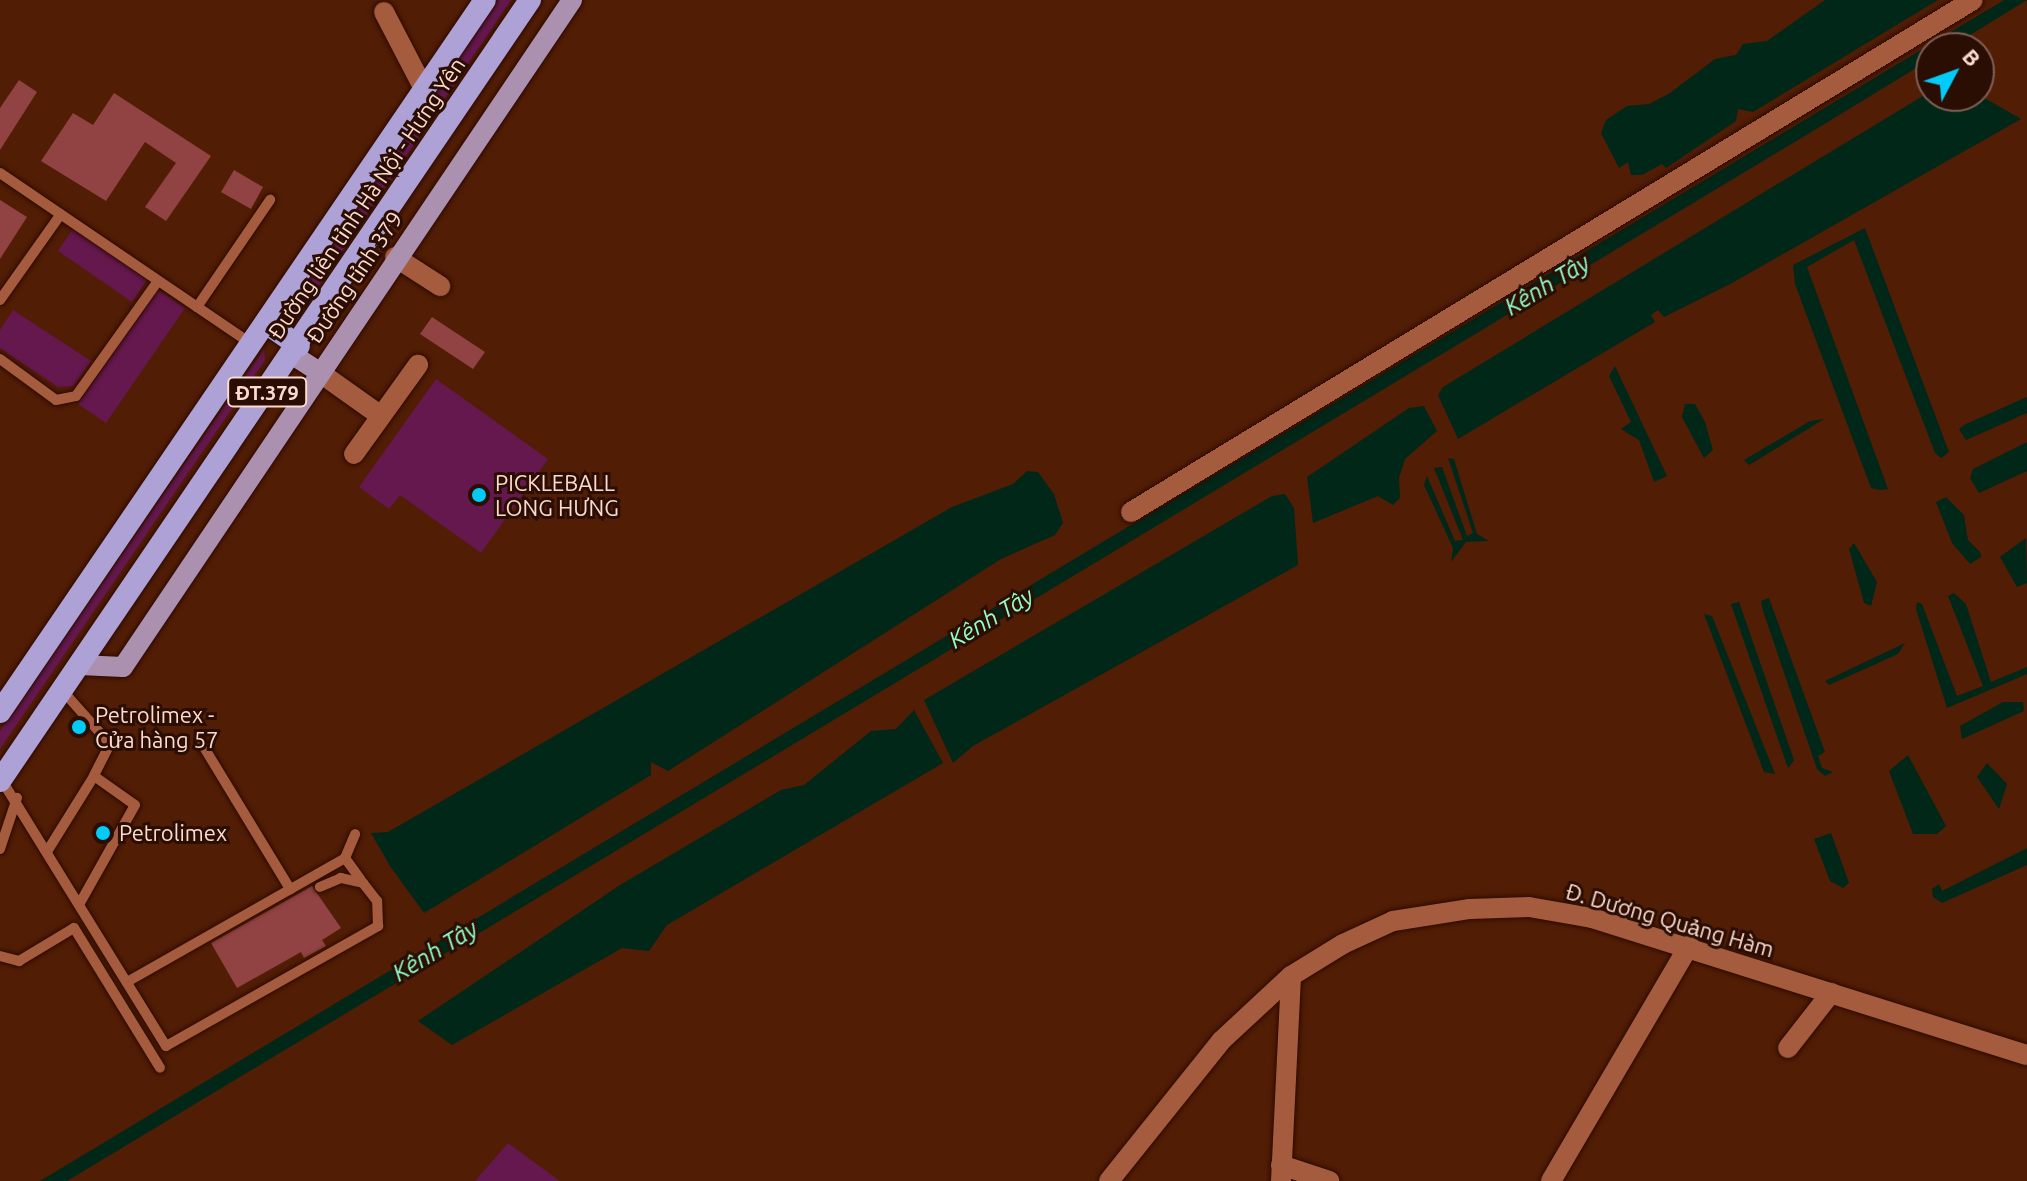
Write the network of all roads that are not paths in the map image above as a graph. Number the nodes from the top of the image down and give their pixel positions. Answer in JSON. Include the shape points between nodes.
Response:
{"nodes":[{"id":1,"x":485,"y":0,"type":"edge"},
{"id":2,"x":530,"y":0,"type":"edge"},
{"id":3,"x":572,"y":0,"type":"edge"},
{"id":4,"x":1973,"y":0,"type":"edge"},
{"id":5,"x":384,"y":12,"type":"dead end"},
{"id":6,"x":424,"y":89,"type":"junction"},
{"id":7,"x":0,"y":173,"type":"edge"},
{"id":8,"x":270,"y":200,"type":"dead end"},
{"id":9,"x":61,"y":214,"type":"junction"},
{"id":10,"x":370,"y":241,"type":"junction"},
{"id":11,"x":395,"y":257,"type":"junction"},
{"id":12,"x":158,"y":281,"type":"junction"},
{"id":13,"x":440,"y":286,"type":"dead end"},
{"id":14,"x":0,"y":300,"type":"edge"},
{"id":15,"x":197,"y":307,"type":"junction"},
{"id":16,"x":266,"y":323,"type":"junction"},
{"id":17,"x":252,"y":345,"type":"junction"},
{"id":18,"x":296,"y":350,"type":"junction"},
{"id":19,"x":0,"y":359,"type":"edge"},
{"id":20,"x":418,"y":365,"type":"dead end"},
{"id":21,"x":319,"y":372,"type":"junction"},
{"id":22,"x":381,"y":416,"type":"junction"},
{"id":23,"x":354,"y":454,"type":"dead end"},
{"id":24,"x":1131,"y":512,"type":"dead end"},
{"id":25,"x":80,"y":665,"type":"junction"},
{"id":26,"x":62,"y":690,"type":"junction"},
{"id":27,"x":0,"y":712,"type":"edge"},
{"id":28,"x":202,"y":744,"type":"dead end"},
{"id":29,"x":94,"y":776,"type":"junction"},
{"id":30,"x":1,"y":780,"type":"edge"},
{"id":31,"x":17,"y":798,"type":"junction"},
{"id":32,"x":355,"y":834,"type":"dead end"},
{"id":33,"x":0,"y":849,"type":"edge"},
{"id":34,"x":48,"y":850,"type":"junction"},
{"id":35,"x":345,"y":858,"type":"junction"},
{"id":36,"x":363,"y":883,"type":"junction"},
{"id":37,"x":320,"y":887,"type":"dead end"},
{"id":38,"x":290,"y":889,"type":"junction"},
{"id":39,"x":80,"y":903,"type":"junction"},
{"id":40,"x":1689,"y":946,"type":"junction"},
{"id":41,"x":0,"y":956,"type":"edge"},
{"id":42,"x":1291,"y":976,"type":"junction"},
{"id":43,"x":127,"y":982,"type":"junction"},
{"id":44,"x":1831,"y":993,"type":"junction"},
{"id":45,"x":1788,"y":1048,"type":"dead end"},
{"id":46,"x":2027,"y":1055,"type":"edge"},
{"id":47,"x":160,"y":1068,"type":"dead end"},
{"id":48,"x":1281,"y":1173,"type":"edge"},
{"id":49,"x":1116,"y":1179,"type":"edge"},
{"id":50,"x":1329,"y":1181,"type":"edge"},
{"id":51,"x":1551,"y":1181,"type":"edge"}],
"edges":[{"from":1,"to":6,"type":"highway","name":"Đường liên tỉnh Hà Nội - Hưng Yên","number":"ĐT.379"},
{"from":2,"to":10,"type":"highway","name":"Đường liên tỉnh Hà Nội - Hưng Yên","number":"ĐT.379"},
{"from":3,"to":11,"type":"main road","name":"Đường tỉnh 379"},
{"from":4,"to":24,"type":"street"},
{"from":5,"to":6,"type":"street"},
{"from":6,"to":16,"type":"highway","name":"Đường liên tỉnh Hà Nội - Hưng Yên","number":"ĐT.379"},
{"from":7,"to":9,"type":"lane"},
{"from":8,"to":15,"type":"lane"},
{"from":9,"to":12,"type":"lane"},
{"from":9,"to":14,"type":"lane"},
{"from":10,"to":11,"type":"main road"},
{"from":10,"to":18,"type":"highway","name":"Đường liên tỉnh Hà Nội - Hưng Yên","number":"ĐT.379"},
{"from":11,"to":13,"type":"street"},
{"from":11,"to":21,"type":"main road","name":"Đường tỉnh 379"},
{"from":12,"to":15,"type":"lane"},
{"from":12,"to":19,"type":"lane","via":[[76,396],[56,400]]},
{"from":15,"to":17,"type":"lane"},
{"from":16,"to":17,"type":"highway","name":"Đường liên tỉnh Hà Nội - Hưng Yên","number":"ĐT.379"},
{"from":16,"to":18,"type":"highway"},
{"from":17,"to":27,"type":"highway","name":"Đường liên tỉnh Hà Nội - Hưng Yên","number":"ĐT.379"},
{"from":18,"to":21,"type":"main road"},
{"from":18,"to":25,"type":"highway","name":"Đường liên tỉnh Hà Nội - Hưng Yên","number":"ĐT.379"},
{"from":20,"to":22,"type":"street"},
{"from":21,"to":22,"type":"street"},
{"from":21,"to":25,"type":"main road","name":"Đường tỉnh 379","via":[[123,667]]},
{"from":22,"to":23,"type":"street"},
{"from":25,"to":26,"type":"highway","name":"Đường liên tỉnh Hà Nội - Hưng Yên","number":"ĐT.379"},
{"from":26,"to":29,"type":"lane","via":[[110,744]]},
{"from":26,"to":30,"type":"highway","name":"Đường liên tỉnh Hà Nội - Hưng Yên","number":"ĐT.379"},
{"from":28,"to":38,"type":"lane"},
{"from":29,"to":34,"type":"lane"},
{"from":29,"to":39,"type":"lane","via":[[135,805]]},
{"from":30,"to":31,"type":"lane"},
{"from":31,"to":33,"type":"lane"},
{"from":31,"to":34,"type":"lane"},
{"from":32,"to":35,"type":"lane"},
{"from":34,"to":39,"type":"lane"},
{"from":35,"to":36,"type":"lane"},
{"from":35,"to":38,"type":"lane"},
{"from":36,"to":37,"type":"lane","via":[[341,878]]},
{"from":36,"to":43,"type":"lane","via":[[377,901],[378,926],[166,1046]]},
{"from":38,"to":43,"type":"lane"},
{"from":39,"to":43,"type":"lane"},
{"from":40,"to":42,"type":"street","name":"Đ. Dương Quảng Hàm","via":[[1545,910],[1470,909],[1393,921]]},
{"from":40,"to":44,"type":"street","name":"Đ. Dương Quảng Hàm"},
{"from":40,"to":51,"type":"street"},
{"from":41,"to":47,"type":"lane","via":[[19,961],[74,928]]},
{"from":42,"to":48,"type":"street"},
{"from":42,"to":49,"type":"street","name":"Đ. Dương Quảng Hàm","via":[[1221,1041]]},
{"from":44,"to":45,"type":"street"},
{"from":44,"to":46,"type":"street","name":"Đ. Dương Quảng Hàm"},
{"from":48,"to":50,"type":"street"}]}
